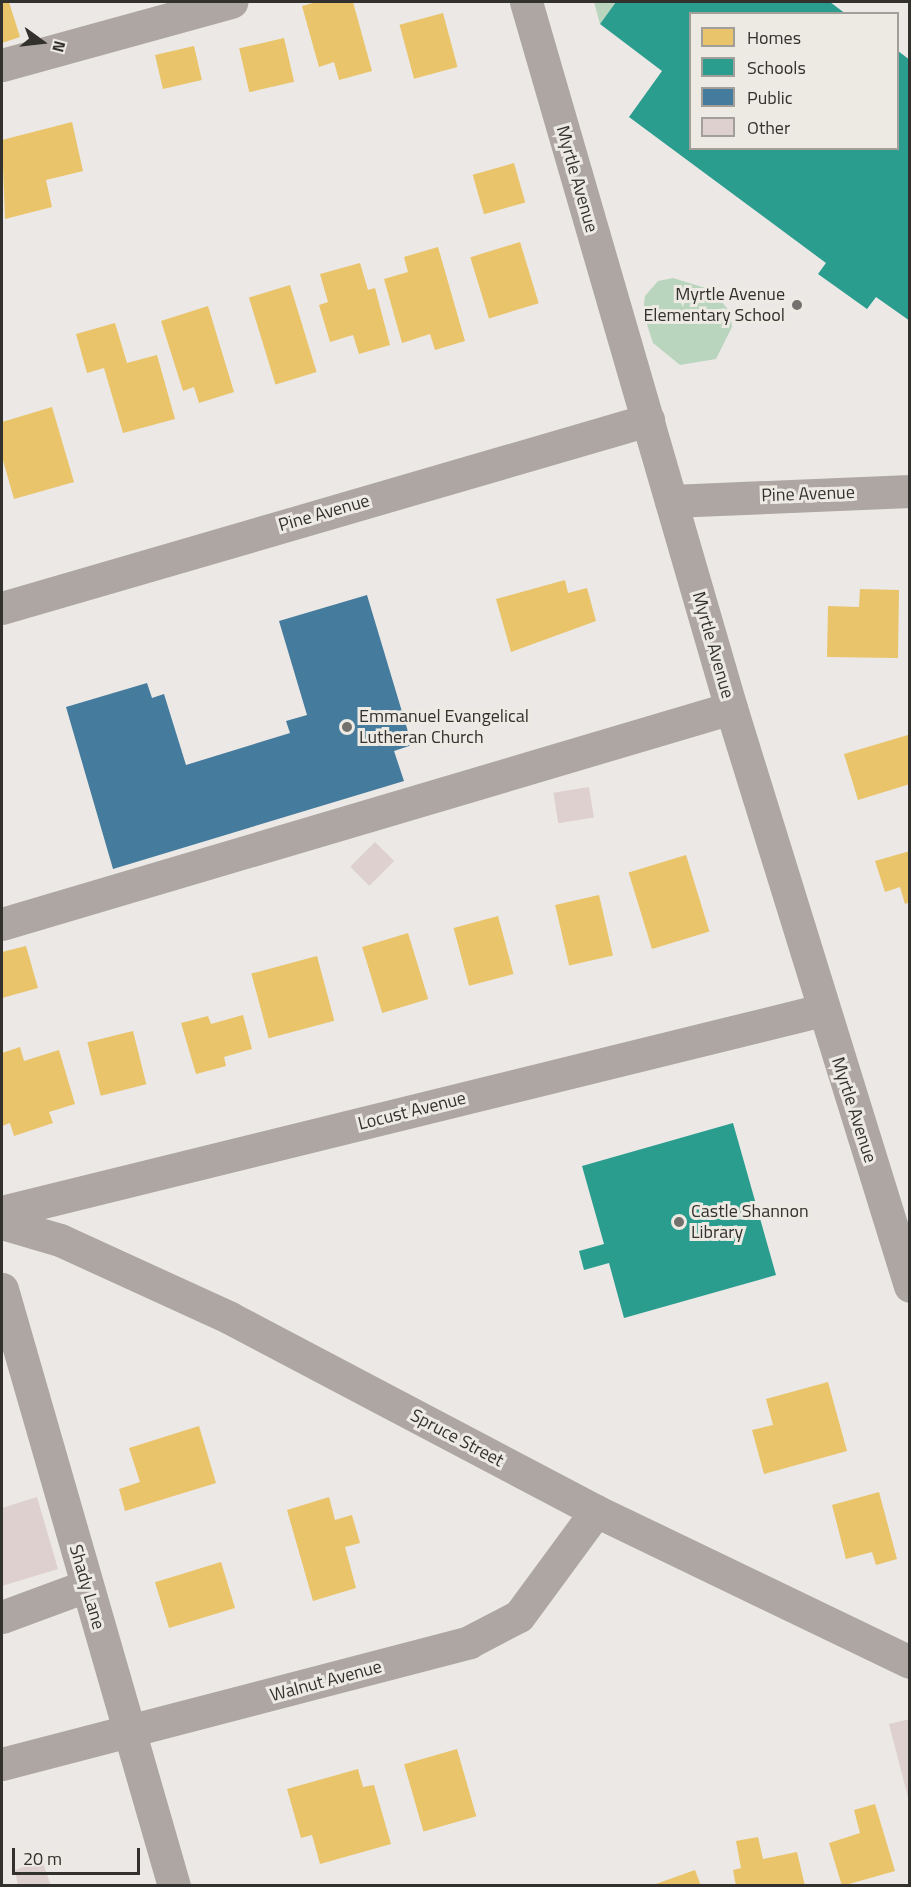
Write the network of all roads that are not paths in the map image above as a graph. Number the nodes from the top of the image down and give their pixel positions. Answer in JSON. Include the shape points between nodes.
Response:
{"nodes":[{"id":1,"x":231,"y":2,"type":"edge"},
{"id":2,"x":526,"y":2,"type":"edge"},
{"id":3,"x":2,"y":65,"type":"edge"},
{"id":4,"x":648,"y":420,"type":"junction"},
{"id":5,"x":909,"y":491,"type":"edge"},
{"id":6,"x":671,"y":501,"type":"junction"},
{"id":7,"x":2,"y":608,"type":"edge"},
{"id":8,"x":731,"y":708,"type":"junction"},
{"id":9,"x":2,"y":924,"type":"edge"},
{"id":10,"x":822,"y":1010,"type":"junction"},
{"id":11,"x":2,"y":1212,"type":"edge"},
{"id":12,"x":2,"y":1223,"type":"edge"},
{"id":13,"x":907,"y":1267,"type":"edge"},
{"id":14,"x":2,"y":1288,"type":"edge"},
{"id":15,"x":596,"y":1511,"type":"junction"},
{"id":16,"x":86,"y":1586,"type":"junction"},
{"id":17,"x":2,"y":1617,"type":"edge"},
{"id":18,"x":909,"y":1662,"type":"edge"},
{"id":19,"x":129,"y":1735,"type":"junction"},
{"id":20,"x":2,"y":1764,"type":"edge"},
{"id":21,"x":174,"y":1886,"type":"edge"}],
"edges":[{"from":1,"to":3,"type":"street"},
{"from":2,"to":4,"type":"street","name":"Myrtle Avenue"},
{"from":4,"to":6,"type":"street","name":"Myrtle Avenue"},
{"from":4,"to":7,"type":"street","name":"Pine Avenue"},
{"from":5,"to":6,"type":"street","name":"Pine Avenue"},
{"from":6,"to":8,"type":"street","name":"Myrtle Avenue"},
{"from":8,"to":9,"type":"street"},
{"from":8,"to":10,"type":"street","name":"Myrtle Avenue"},
{"from":10,"to":11,"type":"street","name":"Locust Avenue"},
{"from":10,"to":13,"type":"street","name":"Myrtle Avenue"},
{"from":12,"to":15,"type":"street","name":"Spruce Street","via":[[60,1240],[230,1318]]},
{"from":14,"to":16,"type":"street","name":"Shady Lane"},
{"from":15,"to":18,"type":"street","name":"Spruce Street"},
{"from":15,"to":19,"type":"street","name":"Walnut Avenue","via":[[519,1616],[469,1642]]},
{"from":16,"to":17,"type":"street"},
{"from":16,"to":19,"type":"street","name":"Shady Lane"},
{"from":19,"to":20,"type":"street","name":"Walnut Avenue"},
{"from":19,"to":21,"type":"street","name":"Shady Lane"}]}
